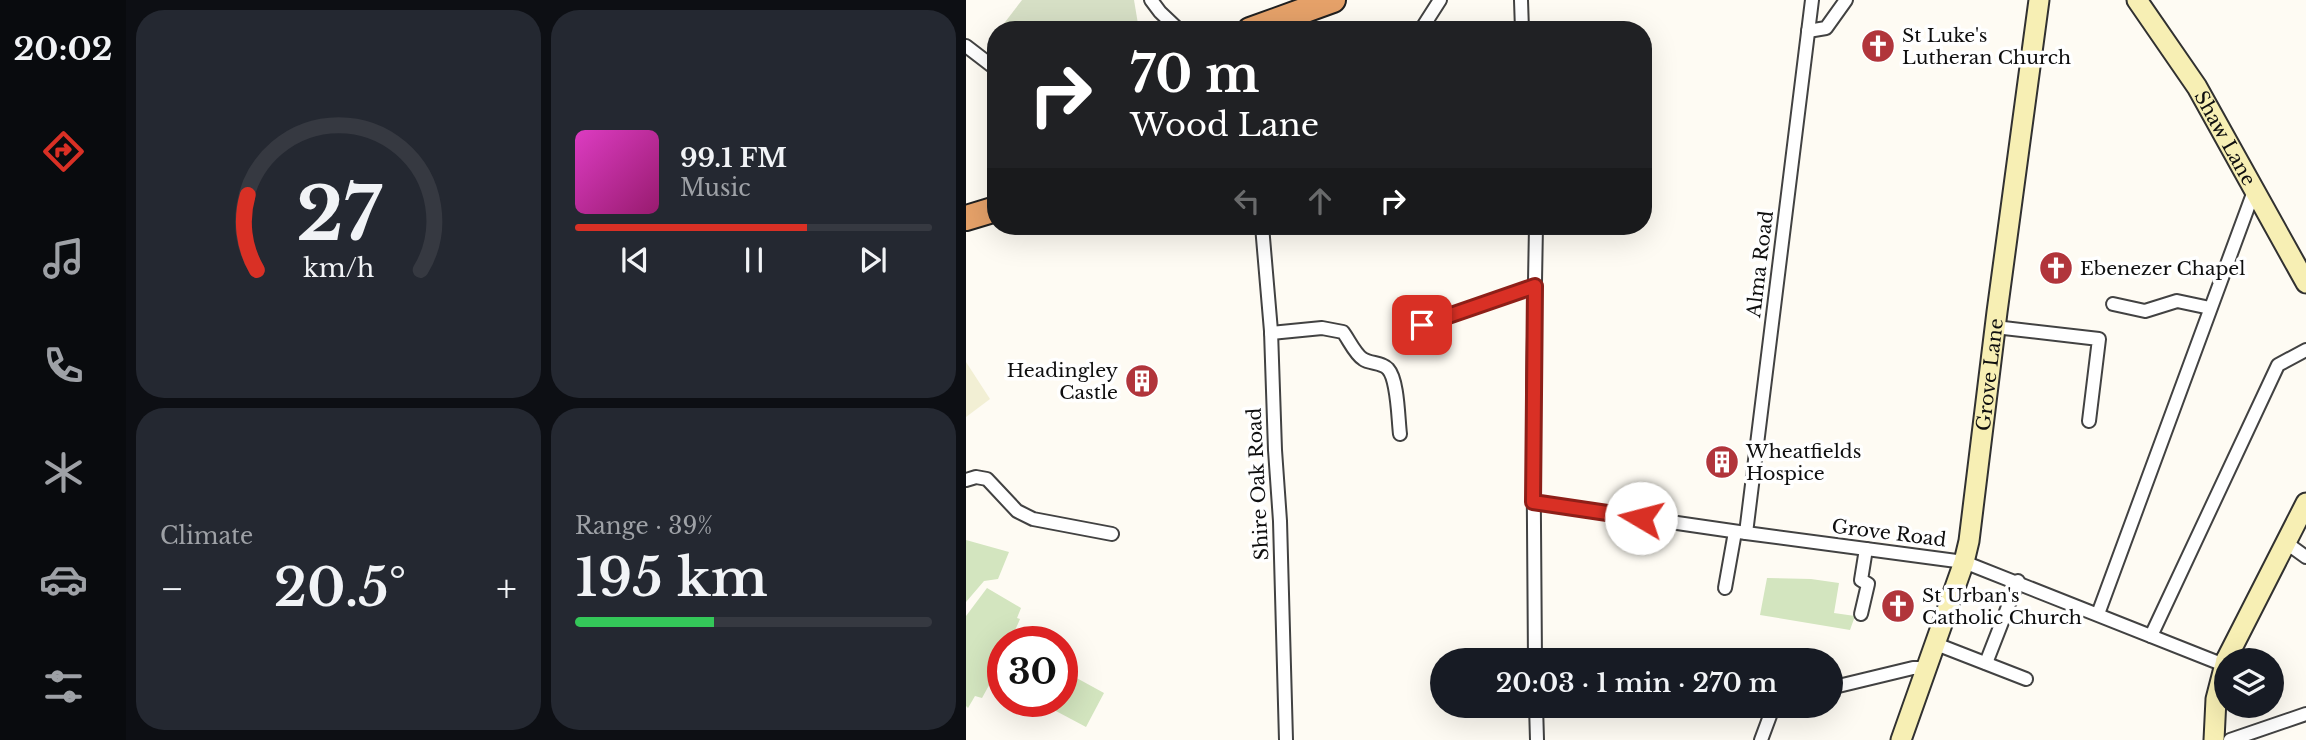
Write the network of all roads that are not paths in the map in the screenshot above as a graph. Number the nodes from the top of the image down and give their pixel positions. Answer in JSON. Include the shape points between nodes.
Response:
{"nodes":[{"id":1,"x":1151,"y":0,"type":"edge"},
{"id":2,"x":1334,"y":0,"type":"edge"},
{"id":3,"x":1440,"y":0,"type":"edge"},
{"id":4,"x":1521,"y":0,"type":"edge"},
{"id":5,"x":1812,"y":0,"type":"edge"},
{"id":6,"x":1846,"y":0,"type":"edge"},
{"id":7,"x":2039,"y":0,"type":"edge"},
{"id":8,"x":2137,"y":0,"type":"edge"},
{"id":9,"x":1170,"y":21,"type":"edge"},
{"id":10,"x":1289,"y":21,"type":"edge"},
{"id":11,"x":1427,"y":21,"type":"edge"},
{"id":12,"x":1522,"y":21,"type":"edge"},
{"id":13,"x":1808,"y":31,"type":"junction"},
{"id":14,"x":966,"y":46,"type":"edge"},
{"id":15,"x":987,"y":62,"type":"edge"},
{"id":16,"x":2254,"y":191,"type":"junction"},
{"id":17,"x":987,"y":212,"type":"edge"},
{"id":18,"x":966,"y":218,"type":"edge"},
{"id":19,"x":1263,"y":235,"type":"edge"},
{"id":20,"x":1536,"y":235,"type":"edge"},
{"id":21,"x":2306,"y":283,"type":"edge"},
{"id":22,"x":1535,"y":286,"type":"junction"},
{"id":23,"x":2113,"y":304,"type":"dead end"},
{"id":24,"x":2210,"y":308,"type":"junction"},
{"id":25,"x":1422,"y":325,"type":"dead end"},
{"id":26,"x":1995,"y":327,"type":"junction"},
{"id":27,"x":1271,"y":332,"type":"junction"},
{"id":28,"x":2306,"y":351,"type":"edge"},
{"id":29,"x":2089,"y":421,"type":"dead end"},
{"id":30,"x":1400,"y":434,"type":"dead end"},
{"id":31,"x":966,"y":480,"type":"edge"},
{"id":32,"x":1533,"y":502,"type":"junction"},
{"id":33,"x":2306,"y":503,"type":"edge"},
{"id":34,"x":1741,"y":533,"type":"junction"},
{"id":35,"x":1112,"y":534,"type":"dead end"},
{"id":36,"x":2285,"y":542,"type":"junction"},
{"id":37,"x":1866,"y":549,"type":"junction"},
{"id":38,"x":2306,"y":557,"type":"edge"},
{"id":39,"x":1964,"y":562,"type":"junction"},
{"id":40,"x":2018,"y":581,"type":"junction"},
{"id":41,"x":1725,"y":588,"type":"dead end"},
{"id":42,"x":1861,"y":614,"type":"dead end"},
{"id":43,"x":2098,"y":614,"type":"junction"},
{"id":44,"x":2151,"y":636,"type":"junction"},
{"id":45,"x":1936,"y":645,"type":"junction"},
{"id":46,"x":1535,"y":648,"type":"edge"},
{"id":47,"x":2232,"y":648,"type":"edge"},
{"id":48,"x":2214,"y":657,"type":"edge"},
{"id":49,"x":1986,"y":663,"type":"junction"},
{"id":50,"x":1927,"y":668,"type":"junction"},
{"id":51,"x":2026,"y":679,"type":"dead end"},
{"id":52,"x":1843,"y":685,"type":"edge"},
{"id":53,"x":2306,"y":713,"type":"edge"},
{"id":54,"x":1536,"y":718,"type":"edge"},
{"id":55,"x":1769,"y":718,"type":"edge"},
{"id":56,"x":2215,"y":718,"type":"edge"},
{"id":57,"x":1536,"y":738,"type":"edge"},
{"id":58,"x":1286,"y":740,"type":"edge"},
{"id":59,"x":1761,"y":740,"type":"edge"},
{"id":60,"x":1901,"y":740,"type":"edge"},
{"id":61,"x":2214,"y":740,"type":"edge"},
{"id":62,"x":2230,"y":740,"type":"edge"}],
"edges":[{"from":1,"to":9,"type":"street"},
{"from":2,"to":10,"type":"highway"},
{"from":3,"to":11,"type":"street"},
{"from":4,"to":12,"type":"street"},
{"from":5,"to":13,"type":"street","name":"Alma Road"},
{"from":6,"to":13,"type":"street","via":[[1826,28]]},
{"from":7,"to":26,"type":"main road","name":"Grove Lane"},
{"from":8,"to":16,"type":"main road","name":"Shaw Lane","via":[[2197,87]]},
{"from":13,"to":34,"type":"street","name":"Alma Road"},
{"from":14,"to":15,"type":"street"},
{"from":16,"to":21,"type":"main road","name":"Shaw Lane"},
{"from":16,"to":24,"type":"street"},
{"from":17,"to":18,"type":"highway"},
{"from":19,"to":27,"type":"street","name":"Shire Oak Road"},
{"from":20,"to":22,"type":"street"},
{"from":22,"to":25,"type":"street"},
{"from":22,"to":32,"type":"street"},
{"from":23,"to":24,"type":"street","via":[[2145,312],[2177,301]]},
{"from":24,"to":43,"type":"street"},
{"from":26,"to":29,"type":"street","via":[[2099,339]]},
{"from":26,"to":39,"type":"main road","name":"Grove Lane"},
{"from":27,"to":30,"type":"street","via":[[1322,328],[1343,332],[1358,356],[1390,370]]},
{"from":27,"to":58,"type":"street","name":"Shire Oak Road"},
{"from":28,"to":44,"type":"street","via":[[2278,365]]},
{"from":31,"to":35,"type":"street","via":[[987,479],[1017,511],[1033,519]]},
{"from":32,"to":34,"type":"street","name":"Grove Road"},
{"from":32,"to":46,"type":"street"},
{"from":33,"to":36,"type":"main road"},
{"from":34,"to":37,"type":"street","name":"Grove Road"},
{"from":34,"to":41,"type":"street","name":"Alma Road"},
{"from":36,"to":38,"type":"street"},
{"from":36,"to":47,"type":"main road"},
{"from":37,"to":39,"type":"street","name":"Grove Road"},
{"from":37,"to":42,"type":"street","via":[[1861,580],[1868,584]]},
{"from":39,"to":40,"type":"street","name":"Grove Road"},
{"from":39,"to":45,"type":"main road","name":"Grove Lane"},
{"from":40,"to":43,"type":"street","name":"Grove Road"},
{"from":40,"to":49,"type":"street"},
{"from":43,"to":44,"type":"street","name":"Grove Road"},
{"from":44,"to":48,"type":"street","name":"Grove Road"},
{"from":45,"to":49,"type":"street"},
{"from":45,"to":50,"type":"main road","name":"Grove Lane"},
{"from":49,"to":51,"type":"street"},
{"from":50,"to":52,"type":"street"},
{"from":50,"to":60,"type":"main road","name":"Grove Lane"},
{"from":53,"to":62,"type":"street"},
{"from":54,"to":57,"type":"street"},
{"from":55,"to":59,"type":"street"},
{"from":56,"to":61,"type":"main road"}]}
